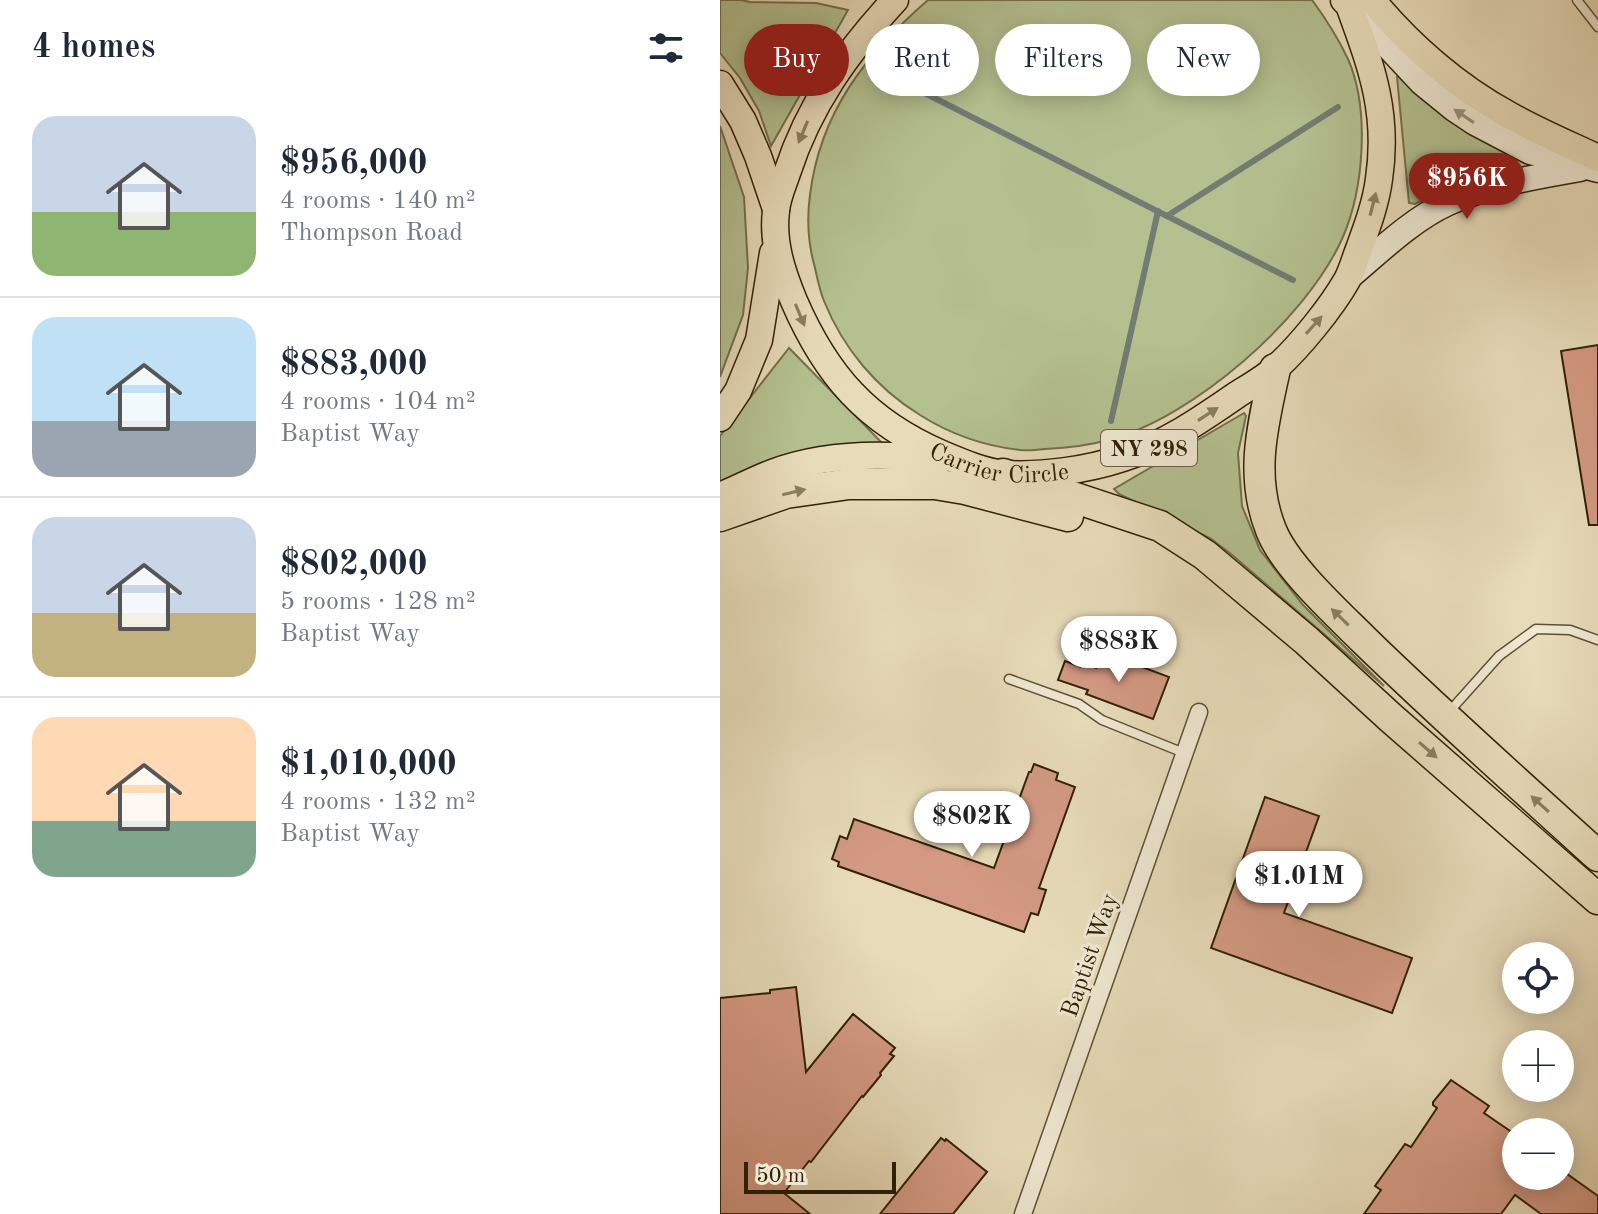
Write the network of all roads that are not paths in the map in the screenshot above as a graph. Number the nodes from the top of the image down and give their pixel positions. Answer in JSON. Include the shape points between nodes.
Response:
{"nodes":[{"id":1,"x":895,"y":0,"type":"edge"},
{"id":2,"x":1591,"y":0,"type":"edge"},
{"id":3,"x":1355,"y":2,"type":"edge"},
{"id":4,"x":1580,"y":3,"type":"edge"},
{"id":5,"x":1597,"y":23,"type":"edge"},
{"id":6,"x":720,"y":84,"type":"edge"},
{"id":7,"x":1594,"y":165,"type":"edge"},
{"id":8,"x":776,"y":209,"type":"junction"},
{"id":9,"x":775,"y":241,"type":"junction"},
{"id":10,"x":1348,"y":278,"type":"junction"},
{"id":11,"x":1275,"y":369,"type":"junction"},
{"id":12,"x":720,"y":418,"type":"edge"},
{"id":13,"x":960,"y":462,"type":"junction"},
{"id":14,"x":1003,"y":474,"type":"junction"},
{"id":15,"x":720,"y":496,"type":"edge"},
{"id":16,"x":720,"y":516,"type":"edge"},
{"id":17,"x":1205,"y":555,"type":"junction"},
{"id":18,"x":1598,"y":640,"type":"edge"},
{"id":19,"x":1009,"y":679,"type":"dead end"},
{"id":20,"x":1199,"y":712,"type":"dead end"},
{"id":21,"x":1444,"y":716,"type":"junction"},
{"id":22,"x":1185,"y":753,"type":"junction"},
{"id":23,"x":1598,"y":856,"type":"edge"},
{"id":24,"x":1598,"y":899,"type":"edge"},
{"id":25,"x":1023,"y":1214,"type":"edge"}],
"edges":[{"from":1,"to":8,"type":"main road","name":"Carrier Circle","one_way":true,"via":[[827,85],[793,155]]},
{"from":2,"to":4,"type":"lane"},
{"from":7,"to":3,"type":"main road","one_way":true,"via":[[1476,95]]},
{"from":10,"to":3,"type":"main road","name":"Carrier Circle","number":"NY 298","one_way":true,"via":[[1379,179],[1381,135],[1381,109]]},
{"from":4,"to":5,"type":"lane"},
{"from":6,"to":8,"type":"main road","via":[[743,121]]},
{"from":7,"to":10,"type":"street","via":[[1500,184],[1445,204]]},
{"from":8,"to":9,"type":"main road","name":"Carrier Circle"},
{"from":9,"to":12,"type":"main road","via":[[759,340],[738,391]]},
{"from":9,"to":13,"type":"main road","name":"Carrier Circle","one_way":true,"via":[[809,334],[836,376],[889,427]]},
{"from":11,"to":10,"type":"main road","name":"Carrier Circle","number":"NY 298","one_way":true,"via":[[1323,317]]},
{"from":14,"to":11,"type":"main road","name":"Carrier Circle","number":"NY 298","one_way":true,"via":[[1071,471],[1122,459],[1153,447]]},
{"from":21,"to":11,"type":"highway","one_way":true,"via":[[1328,605],[1276,542],[1259,469]]},
{"from":13,"to":14,"type":"main road","name":"Carrier Circle","number":"NY 298"},
{"from":13,"to":15,"type":"main road","number":"NY 298","via":[[915,456],[841,457],[774,472]]},
{"from":14,"to":17,"type":"highway","via":[[1160,526]]},
{"from":16,"to":17,"type":"highway","one_way":true,"via":[[815,487],[935,484],[1040,507]]},
{"from":17,"to":24,"type":"highway","one_way":true},
{"from":18,"to":21,"type":"lane","via":[[1570,630],[1536,629],[1499,656]]},
{"from":19,"to":22,"type":"lane","via":[[1079,704],[1102,720]]},
{"from":20,"to":22,"type":"street","name":"Baptist Way"},
{"from":23,"to":21,"type":"highway","one_way":true},
{"from":22,"to":25,"type":"street","name":"Baptist Way"}]}
